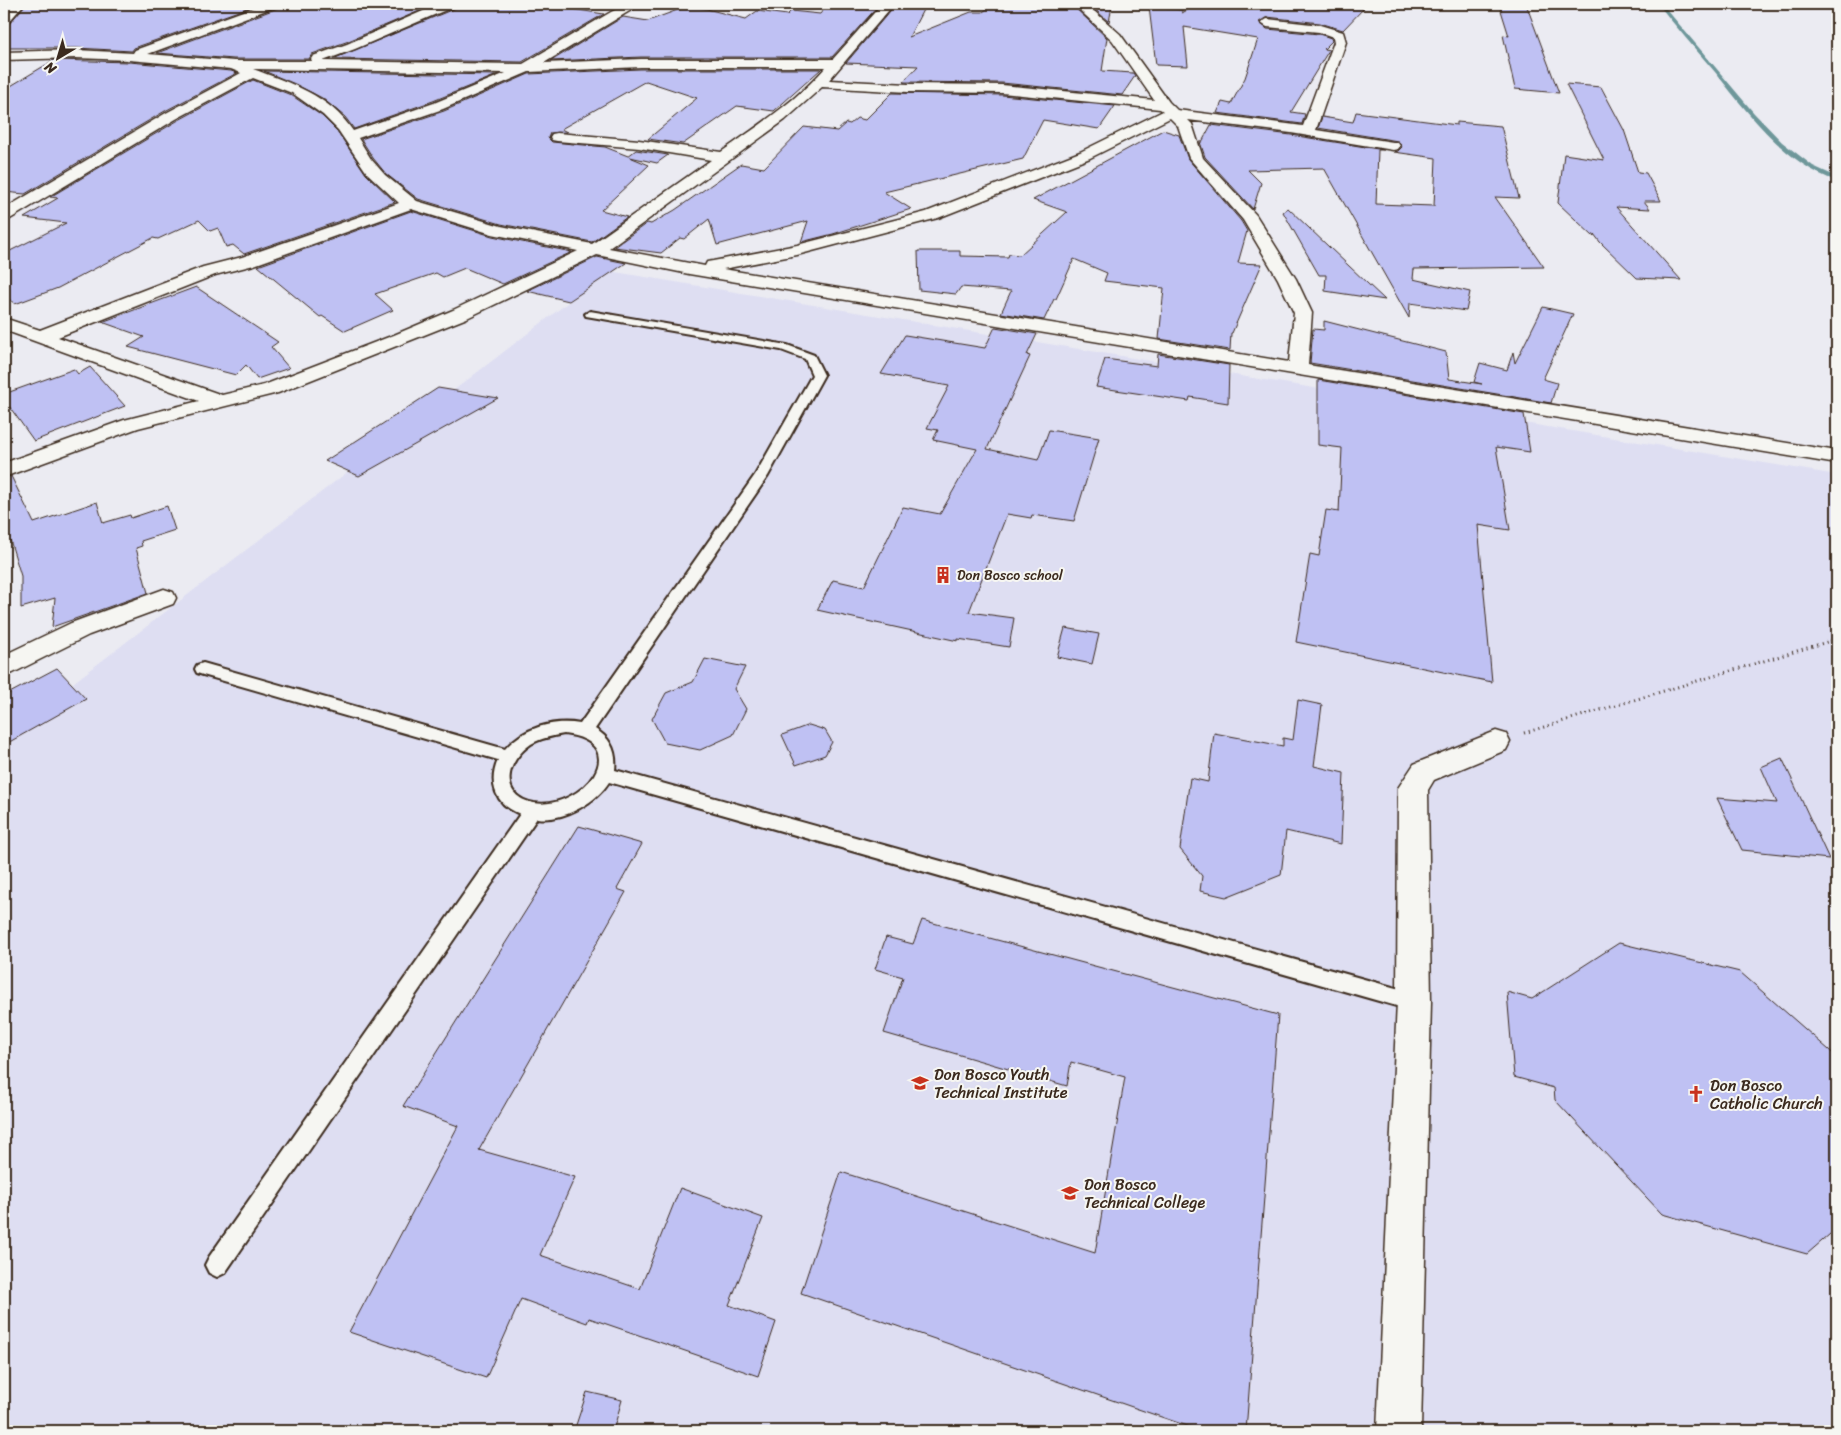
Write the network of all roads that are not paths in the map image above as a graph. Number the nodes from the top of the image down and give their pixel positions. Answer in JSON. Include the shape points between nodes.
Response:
{"nodes":[{"id":1,"x":18,"y":4,"type":"edge"},
{"id":2,"x":274,"y":4,"type":"edge"},
{"id":3,"x":451,"y":4,"type":"edge"},
{"id":4,"x":635,"y":4,"type":"edge"},
{"id":5,"x":888,"y":4,"type":"edge"},
{"id":6,"x":1079,"y":4,"type":"edge"},
{"id":7,"x":4,"y":20,"type":"edge"},
{"id":8,"x":1267,"y":23,"type":"dead end"},
{"id":9,"x":4,"y":56,"type":"edge"},
{"id":10,"x":129,"y":56,"type":"junction"},
{"id":11,"x":834,"y":63,"type":"junction"},
{"id":12,"x":234,"y":65,"type":"junction"},
{"id":13,"x":296,"y":65,"type":"junction"},
{"id":14,"x":525,"y":68,"type":"junction"},
{"id":15,"x":250,"y":74,"type":"junction"},
{"id":16,"x":819,"y":83,"type":"junction"},
{"id":17,"x":1167,"y":109,"type":"junction"},
{"id":18,"x":1297,"y":131,"type":"junction"},
{"id":19,"x":351,"y":136,"type":"junction"},
{"id":20,"x":557,"y":137,"type":"dead end"},
{"id":21,"x":1393,"y":146,"type":"dead end"},
{"id":22,"x":722,"y":157,"type":"junction"},
{"id":23,"x":410,"y":204,"type":"junction"},
{"id":24,"x":4,"y":216,"type":"edge"},
{"id":25,"x":593,"y":251,"type":"junction"},
{"id":26,"x":690,"y":269,"type":"junction"},
{"id":27,"x":590,"y":314,"type":"dead end"},
{"id":28,"x":4,"y":324,"type":"edge"},
{"id":29,"x":40,"y":336,"type":"junction"},
{"id":30,"x":1298,"y":370,"type":"junction"},
{"id":31,"x":222,"y":402,"type":"junction"},
{"id":32,"x":1837,"y":458,"type":"edge"},
{"id":33,"x":4,"y":470,"type":"edge"},
{"id":34,"x":164,"y":598,"type":"dead end"},
{"id":35,"x":4,"y":666,"type":"edge"},
{"id":36,"x":204,"y":670,"type":"dead end"},
{"id":37,"x":584,"y":731,"type":"junction"},
{"id":38,"x":1496,"y":742,"type":"road end"},
{"id":39,"x":508,"y":756,"type":"junction"},
{"id":40,"x":604,"y":774,"type":"junction"},
{"id":41,"x":532,"y":811,"type":"junction"},
{"id":42,"x":1414,"y":1002,"type":"junction"},
{"id":43,"x":217,"y":1265,"type":"dead end"},
{"id":44,"x":1399,"y":1431,"type":"edge"}],
"edges":[{"from":1,"to":7,"type":"street"},
{"from":2,"to":10,"type":"street"},
{"from":3,"to":13,"type":"street","via":[[353,46]]},
{"from":4,"to":14,"type":"street"},
{"from":5,"to":11,"type":"street"},
{"from":6,"to":17,"type":"street","via":[[1116,37]]},
{"from":8,"to":18,"type":"street","via":[[1320,29],[1339,35],[1340,42],[1310,128]]},
{"from":9,"to":10,"type":"street"},
{"from":10,"to":12,"type":"street"},
{"from":11,"to":14,"type":"street","via":[[650,62]]},
{"from":11,"to":16,"type":"street"},
{"from":12,"to":13,"type":"street"},
{"from":12,"to":15,"type":"street"},
{"from":13,"to":14,"type":"street"},
{"from":14,"to":19,"type":"street","via":[[443,105]]},
{"from":15,"to":19,"type":"street","via":[[301,93],[338,121]]},
{"from":15,"to":24,"type":"street","via":[[171,116]]},
{"from":16,"to":17,"type":"street","via":[[1002,89]]},
{"from":16,"to":22,"type":"street","via":[[780,117]]},
{"from":17,"to":18,"type":"street"},
{"from":17,"to":26,"type":"street","via":[[1085,155],[932,215],[798,250]]},
{"from":17,"to":30,"type":"street","via":[[1185,124],[1196,158],[1250,218],[1287,279],[1303,313]]},
{"from":18,"to":21,"type":"street"},
{"from":19,"to":23,"type":"street","via":[[375,171]]},
{"from":20,"to":22,"type":"street","via":[[638,144]]},
{"from":22,"to":25,"type":"street"},
{"from":23,"to":25,"type":"street","via":[[498,230]]},
{"from":23,"to":29,"type":"street","via":[[248,261],[209,271]]},
{"from":25,"to":26,"type":"street"},
{"from":25,"to":31,"type":"street","via":[[401,339],[272,389]]},
{"from":26,"to":30,"type":"street"},
{"from":27,"to":37,"type":"lane","via":[[783,347],[810,357],[818,376],[761,476]]},
{"from":28,"to":29,"type":"street"},
{"from":29,"to":31,"type":"street"},
{"from":30,"to":32,"type":"street"},
{"from":31,"to":33,"type":"street","via":[[131,424]]},
{"from":34,"to":35,"type":"street","via":[[80,629]]},
{"from":36,"to":39,"type":"lane"},
{"from":37,"to":39,"type":"lane","via":[[564,728],[543,732],[523,741]]},
{"from":37,"to":40,"type":"lane","via":[[597,738],[605,748],[608,761]]},
{"from":38,"to":42,"type":"street","via":[[1424,772],[1413,788]]},
{"from":39,"to":41,"type":"lane","via":[[500,773],[502,790],[513,803]]},
{"from":40,"to":41,"type":"lane","via":[[594,790],[576,804],[554,811]]},
{"from":40,"to":42,"type":"lane"},
{"from":41,"to":43,"type":"lane"},
{"from":42,"to":44,"type":"street"}]}
